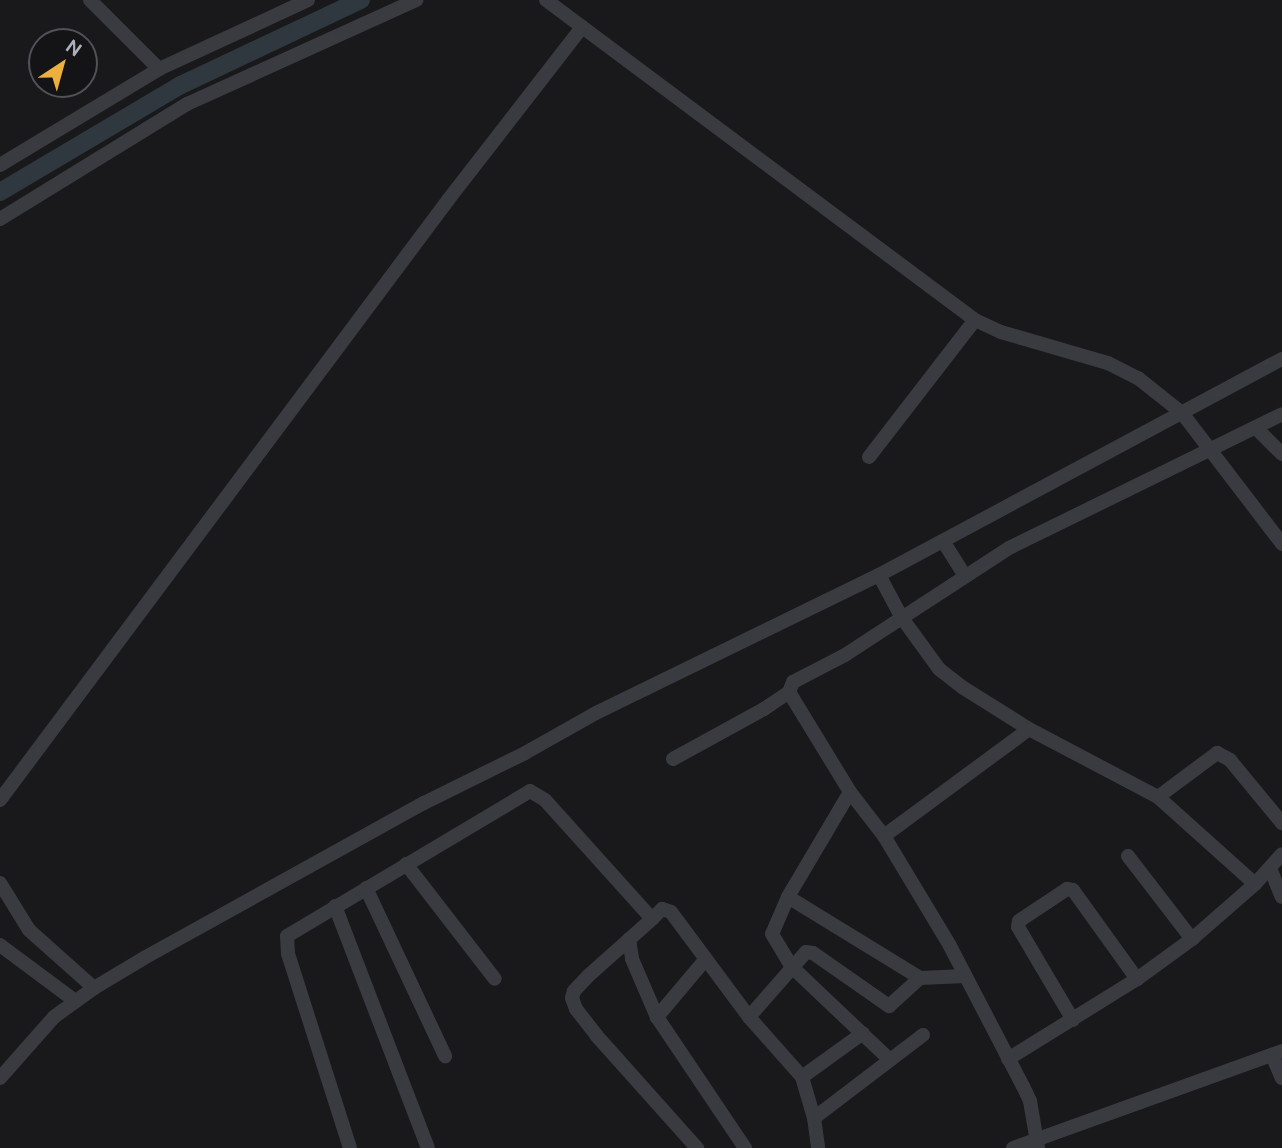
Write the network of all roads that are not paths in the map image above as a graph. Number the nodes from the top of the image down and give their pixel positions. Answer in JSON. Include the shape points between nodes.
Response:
{"nodes":[{"id":1,"x":90,"y":0,"type":"edge"},
{"id":2,"x":308,"y":0,"type":"edge"},
{"id":3,"x":416,"y":0,"type":"edge"},
{"id":4,"x":546,"y":0,"type":"edge"},
{"id":5,"x":582,"y":27,"type":"junction"},
{"id":6,"x":159,"y":69,"type":"junction"},
{"id":7,"x":0,"y":165,"type":"edge"},
{"id":8,"x":0,"y":219,"type":"edge"},
{"id":9,"x":975,"y":320,"type":"junction"},
{"id":10,"x":1282,"y":359,"type":"edge"},
{"id":11,"x":1182,"y":413,"type":"junction"},
{"id":12,"x":1282,"y":414,"type":"edge"},
{"id":13,"x":1256,"y":428,"type":"junction"},
{"id":14,"x":1210,"y":451,"type":"junction"},
{"id":15,"x":1282,"y":454,"type":"edge"},
{"id":16,"x":869,"y":457,"type":"dead end"},
{"id":17,"x":943,"y":541,"type":"junction"},
{"id":18,"x":1282,"y":544,"type":"edge"},
{"id":19,"x":879,"y":575,"type":"junction"},
{"id":20,"x":965,"y":576,"type":"junction"},
{"id":21,"x":902,"y":618,"type":"junction"},
{"id":22,"x":789,"y":692,"type":"junction"},
{"id":23,"x":1030,"y":729,"type":"junction"},
{"id":24,"x":673,"y":760,"type":"dead end"},
{"id":25,"x":850,"y":792,"type":"junction"},
{"id":26,"x":1158,"y":797,"type":"junction"},
{"id":27,"x":0,"y":800,"type":"edge"},
{"id":28,"x":1282,"y":822,"type":"edge"},
{"id":29,"x":884,"y":836,"type":"junction"},
{"id":30,"x":1282,"y":854,"type":"edge"},
{"id":31,"x":1128,"y":856,"type":"dead end"},
{"id":32,"x":406,"y":864,"type":"junction"},
{"id":33,"x":1270,"y":868,"type":"junction"},
{"id":34,"x":0,"y":883,"type":"edge"},
{"id":35,"x":1255,"y":884,"type":"junction"},
{"id":36,"x":366,"y":888,"type":"junction"},
{"id":37,"x":789,"y":897,"type":"junction"},
{"id":38,"x":1282,"y":897,"type":"edge"},
{"id":39,"x":335,"y":906,"type":"junction"},
{"id":40,"x":652,"y":919,"type":"junction"},
{"id":41,"x":629,"y":939,"type":"junction"},
{"id":42,"x":1192,"y":939,"type":"junction"},
{"id":43,"x":0,"y":946,"type":"edge"},
{"id":44,"x":705,"y":960,"type":"junction"},
{"id":45,"x":792,"y":967,"type":"junction"},
{"id":46,"x":965,"y":976,"type":"junction"},
{"id":47,"x":920,"y":978,"type":"junction"},
{"id":48,"x":495,"y":979,"type":"dead end"},
{"id":49,"x":1137,"y":979,"type":"junction"},
{"id":50,"x":94,"y":988,"type":"junction"},
{"id":51,"x":75,"y":1001,"type":"junction"},
{"id":52,"x":657,"y":1017,"type":"junction"},
{"id":53,"x":749,"y":1017,"type":"junction"},
{"id":54,"x":1073,"y":1020,"type":"junction"},
{"id":55,"x":863,"y":1033,"type":"junction"},
{"id":56,"x":923,"y":1035,"type":"dead end"},
{"id":57,"x":1277,"y":1054,"type":"edge"},
{"id":58,"x":445,"y":1056,"type":"dead end"},
{"id":59,"x":1008,"y":1059,"type":"junction"},
{"id":60,"x":890,"y":1060,"type":"junction"},
{"id":61,"x":802,"y":1077,"type":"junction"},
{"id":62,"x":0,"y":1078,"type":"edge"},
{"id":63,"x":1282,"y":1078,"type":"edge"},
{"id":64,"x":814,"y":1118,"type":"junction"},
{"id":65,"x":1037,"y":1144,"type":"edge"},
{"id":66,"x":350,"y":1148,"type":"edge"},
{"id":67,"x":428,"y":1148,"type":"edge"},
{"id":68,"x":697,"y":1148,"type":"edge"},
{"id":69,"x":745,"y":1148,"type":"edge"},
{"id":70,"x":817,"y":1148,"type":"edge"},
{"id":71,"x":1013,"y":1148,"type":"edge"}],
"edges":[{"from":1,"to":6,"type":"street"},
{"from":2,"to":6,"type":"street"},
{"from":3,"to":8,"type":"street","via":[[187,104]]},
{"from":4,"to":5,"type":"street"},
{"from":5,"to":9,"type":"street"},
{"from":5,"to":27,"type":"street"},
{"from":6,"to":7,"type":"street"},
{"from":9,"to":11,"type":"street","via":[[1108,363],[1138,378]]},
{"from":9,"to":16,"type":"street"},
{"from":10,"to":11,"type":"street"},
{"from":11,"to":14,"type":"street"},
{"from":11,"to":17,"type":"street"},
{"from":12,"to":13,"type":"street"},
{"from":13,"to":14,"type":"street"},
{"from":13,"to":15,"type":"street"},
{"from":14,"to":18,"type":"street"},
{"from":14,"to":20,"type":"street","via":[[1074,514]]},
{"from":17,"to":19,"type":"street"},
{"from":17,"to":20,"type":"street"},
{"from":19,"to":21,"type":"street"},
{"from":19,"to":50,"type":"street","via":[[424,803]]},
{"from":20,"to":21,"type":"street"},
{"from":21,"to":22,"type":"street","via":[[793,682]]},
{"from":21,"to":23,"type":"street","via":[[939,668]]},
{"from":22,"to":24,"type":"street"},
{"from":22,"to":25,"type":"street"},
{"from":23,"to":26,"type":"street"},
{"from":23,"to":29,"type":"street"},
{"from":25,"to":29,"type":"street"},
{"from":25,"to":37,"type":"street"},
{"from":26,"to":28,"type":"street","via":[[1217,753],[1230,760]]},
{"from":26,"to":35,"type":"street"},
{"from":29,"to":46,"type":"street"},
{"from":30,"to":33,"type":"street"},
{"from":31,"to":42,"type":"street"},
{"from":32,"to":36,"type":"street"},
{"from":32,"to":40,"type":"street","via":[[530,791],[545,800]]},
{"from":32,"to":48,"type":"street"},
{"from":33,"to":35,"type":"street"},
{"from":33,"to":38,"type":"street"},
{"from":34,"to":50,"type":"street","via":[[29,930]]},
{"from":35,"to":42,"type":"street"},
{"from":36,"to":39,"type":"street"},
{"from":36,"to":58,"type":"street"},
{"from":37,"to":45,"type":"street","via":[[772,934]]},
{"from":37,"to":47,"type":"street"},
{"from":39,"to":66,"type":"street","via":[[285,941]]},
{"from":39,"to":67,"type":"street"},
{"from":40,"to":41,"type":"street"},
{"from":40,"to":44,"type":"street","via":[[663,909],[671,912]]},
{"from":41,"to":52,"type":"street","via":[[632,958]]},
{"from":41,"to":68,"type":"street","via":[[574,991],[576,1009]]},
{"from":42,"to":49,"type":"street"},
{"from":43,"to":51,"type":"street"},
{"from":44,"to":52,"type":"street"},
{"from":44,"to":53,"type":"street"},
{"from":45,"to":47,"type":"street","via":[[806,952],[813,953],[889,1006]]},
{"from":45,"to":53,"type":"street"},
{"from":45,"to":55,"type":"street"},
{"from":46,"to":47,"type":"street"},
{"from":46,"to":59,"type":"street"},
{"from":49,"to":54,"type":"street"},
{"from":49,"to":54,"type":"street","via":[[1073,890],[1067,889],[1019,921],[1018,927]]},
{"from":50,"to":51,"type":"street"},
{"from":51,"to":62,"type":"street","via":[[54,1017]]},
{"from":52,"to":69,"type":"street"},
{"from":53,"to":61,"type":"street"},
{"from":54,"to":59,"type":"street"},
{"from":55,"to":60,"type":"street"},
{"from":55,"to":61,"type":"street"},
{"from":56,"to":60,"type":"street"},
{"from":57,"to":63,"type":"street"},
{"from":57,"to":65,"type":"street"},
{"from":59,"to":65,"type":"street","via":[[1030,1101]]},
{"from":60,"to":64,"type":"street"},
{"from":61,"to":64,"type":"street"},
{"from":64,"to":70,"type":"street"},
{"from":65,"to":71,"type":"street"}]}
